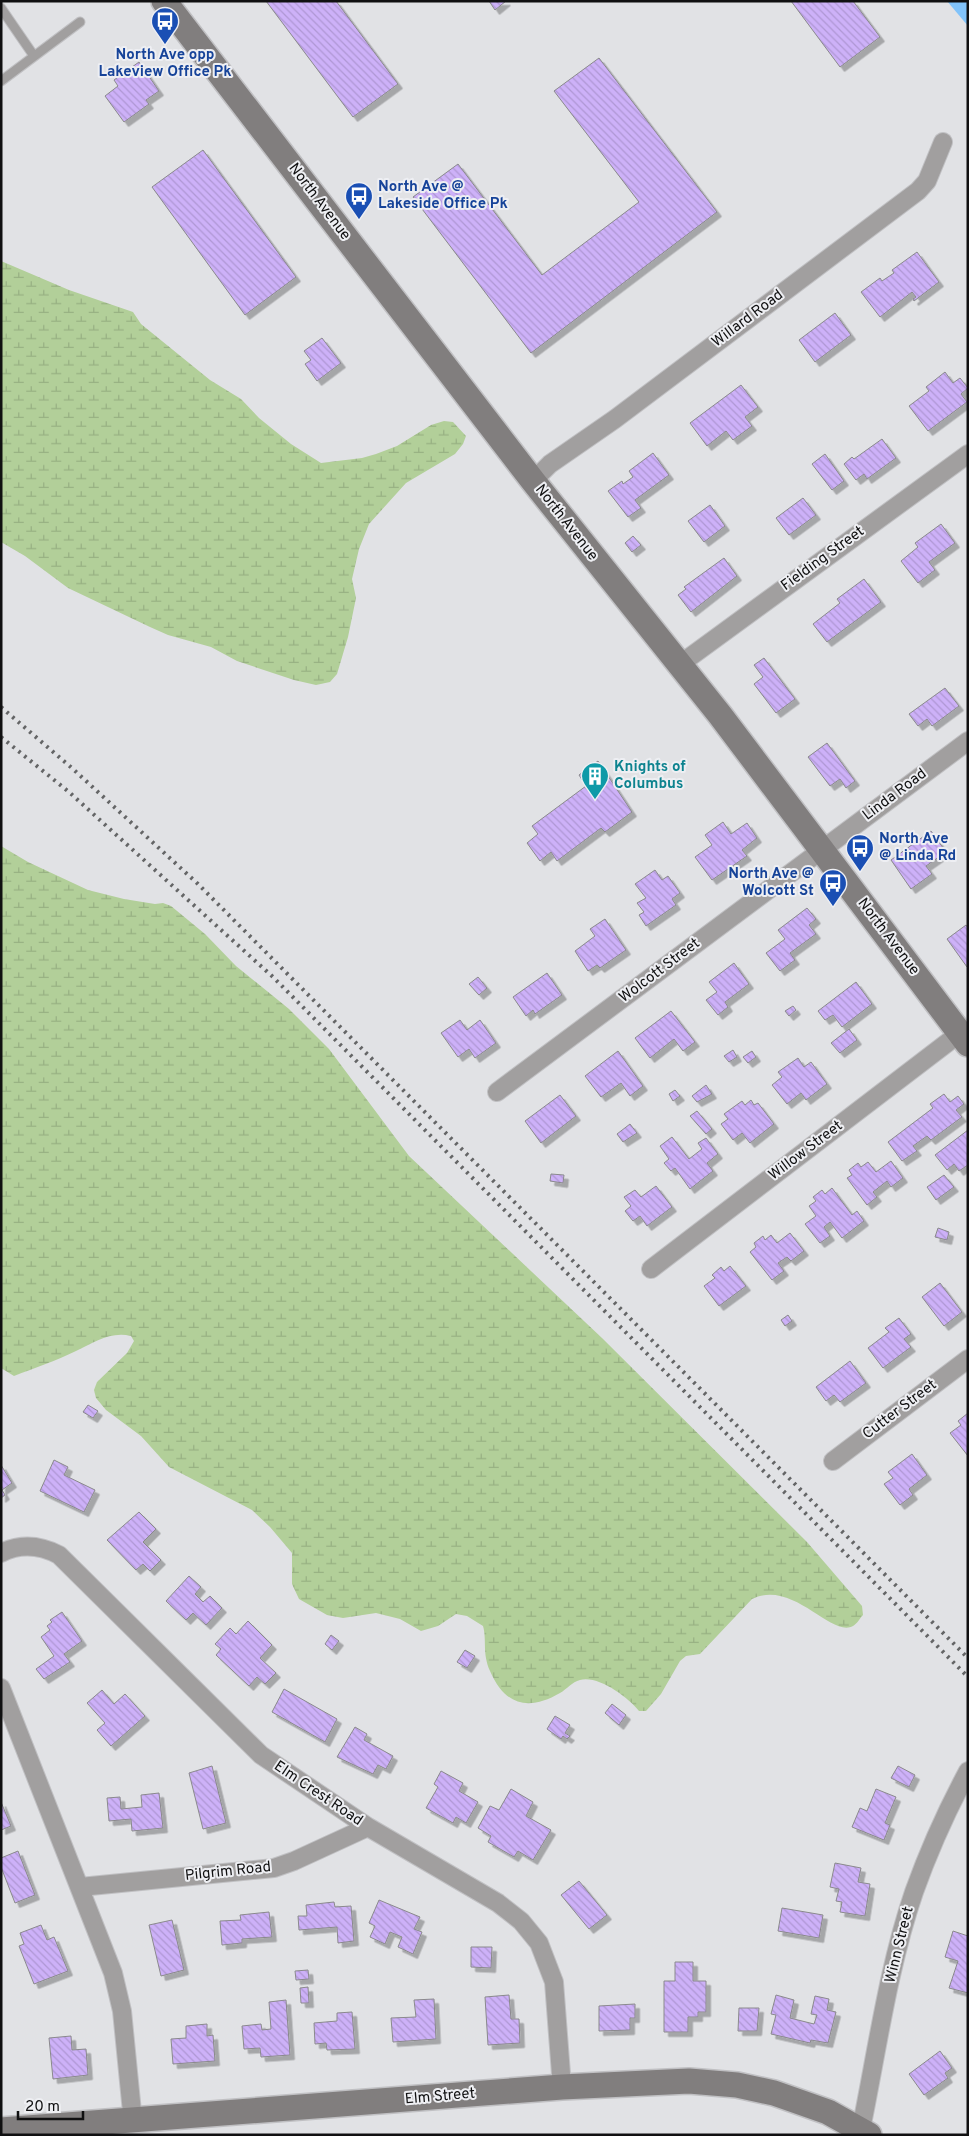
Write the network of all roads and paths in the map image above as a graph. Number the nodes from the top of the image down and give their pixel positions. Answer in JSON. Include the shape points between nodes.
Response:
{"nodes":[{"id":1,"x":164,"y":1,"type":"edge"},
{"id":2,"x":1,"y":8,"type":"edge"},
{"id":3,"x":80,"y":22,"type":"dead end"},
{"id":4,"x":34,"y":56,"type":"junction"},
{"id":5,"x":1,"y":81,"type":"edge"},
{"id":6,"x":943,"y":142,"type":"dead end"},
{"id":7,"x":968,"y":454,"type":"edge"},
{"id":8,"x":533,"y":481,"type":"junction"},
{"id":9,"x":679,"y":665,"type":"junction"},
{"id":10,"x":968,"y":741,"type":"edge"},
{"id":11,"x":822,"y":850,"type":"junction"},
{"id":12,"x":964,"y":1039,"type":"edge"},
{"id":13,"x":497,"y":1092,"type":"dead end"},
{"id":14,"x":652,"y":1270,"type":"dead end"},
{"id":15,"x":968,"y":1359,"type":"edge"},
{"id":16,"x":833,"y":1461,"type":"dead end"},
{"id":17,"x":1,"y":1553,"type":"edge"},
{"id":18,"x":1,"y":1688,"type":"edge"},
{"id":19,"x":968,"y":1771,"type":"edge"},
{"id":20,"x":368,"y":1827,"type":"junction"},
{"id":21,"x":80,"y":1886,"type":"junction"},
{"id":22,"x":562,"y":2087,"type":"junction"},
{"id":23,"x":133,"y":2122,"type":"junction"},
{"id":24,"x":1,"y":2130,"type":"edge"},
{"id":25,"x":865,"y":2132,"type":"edge"}],
"edges":[{"from":1,"to":8,"type":"street","name":"North Avenue"},
{"from":2,"to":4,"type":"lane"},
{"from":3,"to":4,"type":"lane"},
{"from":4,"to":5,"type":"lane"},
{"from":6,"to":8,"type":"street","name":"Willard Road","via":[[927,181],[918,191],[615,419],[550,464]]},
{"from":7,"to":9,"type":"street","name":"Fielding Street"},
{"from":8,"to":9,"type":"street","name":"North Avenue"},
{"from":9,"to":11,"type":"street","name":"North Avenue"},
{"from":10,"to":11,"type":"street","name":"Linda Road"},
{"from":11,"to":12,"type":"street","name":"North Avenue"},
{"from":11,"to":13,"type":"street","name":"Wolcott Street"},
{"from":12,"to":14,"type":"street","name":"Willow Street"},
{"from":15,"to":16,"type":"street","name":"Cutter Street"},
{"from":17,"to":20,"type":"street","name":"Elm Crest Road","via":[[29,1546],[60,1555],[246,1742],[276,1767]]},
{"from":18,"to":21,"type":"street"},
{"from":19,"to":25,"type":"street","name":"Winn Street","via":[[934,1840],[911,1901],[894,1962]]},
{"from":20,"to":21,"type":"street","name":"Pilgrim Road","via":[[274,1868]]},
{"from":20,"to":22,"type":"street","name":"Elm Crest Road","via":[[498,1903],[530,1931],[545,1955],[554,1982]]},
{"from":21,"to":23,"type":"street","via":[[120,1998]]},
{"from":22,"to":23,"type":"street","name":"Elm Street"},
{"from":22,"to":25,"type":"street","name":"Elm Street","via":[[689,2081],[736,2085],[804,2102]]},
{"from":23,"to":24,"type":"street","name":"Elm Street"}]}
